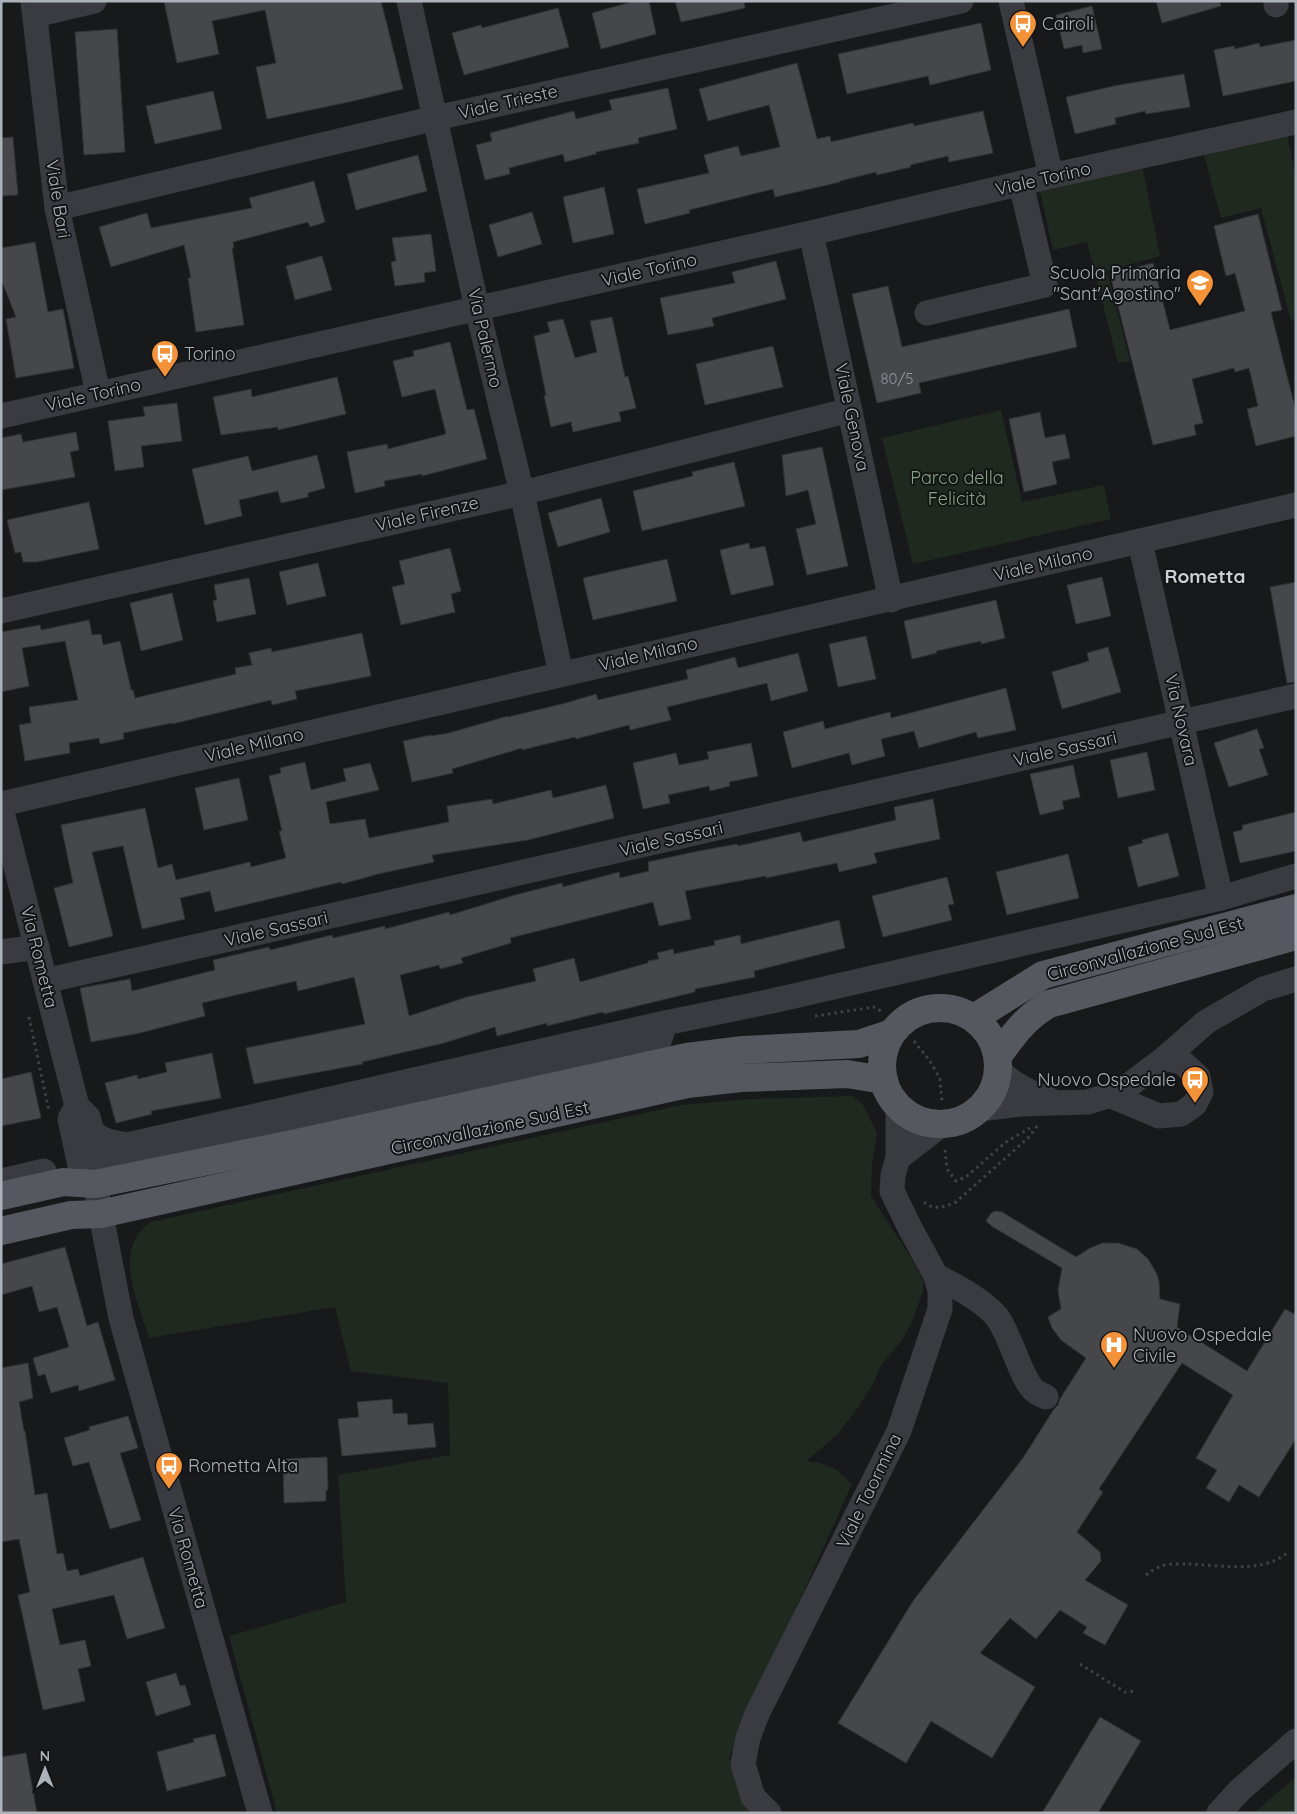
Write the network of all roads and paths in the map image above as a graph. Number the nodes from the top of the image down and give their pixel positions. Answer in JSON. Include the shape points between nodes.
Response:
{"nodes":[{"id":1,"x":94,"y":1,"type":"edge"},
{"id":2,"x":409,"y":1,"type":"edge"},
{"id":3,"x":961,"y":1,"type":"edge"},
{"id":4,"x":1011,"y":1,"type":"edge"},
{"id":5,"x":34,"y":8,"type":"edge"},
{"id":6,"x":436,"y":118,"type":"junction"},
{"id":7,"x":1296,"y":122,"type":"edge"},
{"id":8,"x":1051,"y":176,"type":"junction"},
{"id":9,"x":1021,"y":184,"type":"junction"},
{"id":10,"x":56,"y":208,"type":"junction"},
{"id":11,"x":812,"y":233,"type":"junction"},
{"id":12,"x":477,"y":308,"type":"junction"},
{"id":13,"x":927,"y":313,"type":"dead end"},
{"id":14,"x":98,"y":393,"type":"junction"},
{"id":15,"x":850,"y":410,"type":"junction"},
{"id":16,"x":1,"y":416,"type":"edge"},
{"id":17,"x":522,"y":492,"type":"junction"},
{"id":18,"x":1296,"y":505,"type":"edge"},
{"id":19,"x":1140,"y":542,"type":"junction"},
{"id":20,"x":891,"y":600,"type":"junction"},
{"id":21,"x":1,"y":611,"type":"edge"},
{"id":22,"x":561,"y":674,"type":"junction"},
{"id":23,"x":1296,"y":696,"type":"edge"},
{"id":24,"x":1181,"y":723,"type":"junction"},
{"id":25,"x":1,"y":804,"type":"edge"},
{"id":26,"x":1,"y":808,"type":"edge"},
{"id":27,"x":1296,"y":876,"type":"edge"},
{"id":28,"x":1221,"y":898,"type":"junction"},
{"id":29,"x":1296,"y":908,"type":"edge"},
{"id":30,"x":1296,"y":936,"type":"edge"},
{"id":31,"x":36,"y":947,"type":"junction"},
{"id":32,"x":1,"y":952,"type":"edge"},
{"id":33,"x":1296,"y":979,"type":"edge"},
{"id":34,"x":45,"y":981,"type":"junction"},
{"id":35,"x":974,"y":1018,"type":"junction"},
{"id":36,"x":665,"y":1024,"type":"junction"},
{"id":37,"x":902,"y":1035,"type":"junction"},
{"id":38,"x":1166,"y":1058,"type":"junction"},
{"id":39,"x":998,"y":1064,"type":"junction"},
{"id":40,"x":555,"y":1077,"type":"junction"},
{"id":41,"x":884,"y":1080,"type":"junction"},
{"id":42,"x":1109,"y":1095,"type":"junction"},
{"id":43,"x":1054,"y":1102,"type":"junction"},
{"id":44,"x":898,"y":1105,"type":"junction"},
{"id":45,"x":77,"y":1106,"type":"junction"},
{"id":46,"x":979,"y":1109,"type":"junction"},
{"id":47,"x":943,"y":1117,"type":"junction"},
{"id":48,"x":92,"y":1133,"type":"junction"},
{"id":49,"x":898,"y":1158,"type":"junction"},
{"id":50,"x":44,"y":1172,"type":"dead end"},
{"id":51,"x":98,"y":1177,"type":"junction"},
{"id":52,"x":1,"y":1181,"type":"edge"},
{"id":53,"x":1,"y":1196,"type":"edge"},
{"id":54,"x":100,"y":1214,"type":"junction"},
{"id":55,"x":1,"y":1231,"type":"edge"},
{"id":56,"x":936,"y":1276,"type":"junction"},
{"id":57,"x":1046,"y":1397,"type":"dead end"},
{"id":58,"x":1287,"y":1553,"type":"dead end"},
{"id":59,"x":1146,"y":1575,"type":"dead end"},
{"id":60,"x":1080,"y":1664,"type":"dead end"},
{"id":61,"x":1136,"y":1691,"type":"dead end"},
{"id":62,"x":1296,"y":1741,"type":"edge"},
{"id":63,"x":260,"y":1813,"type":"edge"},
{"id":64,"x":769,"y":1813,"type":"edge"},
{"id":65,"x":1218,"y":1813,"type":"edge"}],
"edges":[{"from":1,"to":5,"type":"street"},
{"from":2,"to":6,"type":"street","name":"Via Palermo"},
{"from":3,"to":6,"type":"street","name":"Viale Trieste"},
{"from":4,"to":8,"type":"street"},
{"from":5,"to":10,"type":"street","name":"Viale Bari"},
{"from":6,"to":10,"type":"street","name":"Viale Trieste"},
{"from":6,"to":12,"type":"street","name":"Via Palermo"},
{"from":7,"to":8,"type":"street","name":"Viale Torino"},
{"from":8,"to":9,"type":"street","name":"Viale Torino"},
{"from":9,"to":11,"type":"street","name":"Viale Torino"},
{"from":9,"to":13,"type":"street","via":[[1045,285]]},
{"from":10,"to":14,"type":"street","name":"Viale Bari"},
{"from":11,"to":12,"type":"street","name":"Viale Torino"},
{"from":11,"to":15,"type":"street","name":"Viale Genova"},
{"from":12,"to":14,"type":"street","name":"Viale Torino"},
{"from":12,"to":17,"type":"street","name":"Via Palermo"},
{"from":14,"to":16,"type":"street","name":"Viale Torino"},
{"from":15,"to":17,"type":"street","name":"Viale Firenze"},
{"from":15,"to":20,"type":"street","name":"Viale Genova"},
{"from":17,"to":21,"type":"street","name":"Viale Firenze"},
{"from":17,"to":22,"type":"street","name":"Via Palermo"},
{"from":18,"to":19,"type":"street","name":"Viale Milano"},
{"from":19,"to":20,"type":"street","name":"Viale Milano"},
{"from":19,"to":24,"type":"street","name":"Via Novara"},
{"from":20,"to":22,"type":"street","name":"Viale Milano"},
{"from":22,"to":25,"type":"street","name":"Viale Milano"},
{"from":23,"to":24,"type":"street","name":"Viale Sassari"},
{"from":24,"to":28,"type":"street","name":"Via Novara"},
{"from":24,"to":34,"type":"street","name":"Viale Sassari"},
{"from":26,"to":31,"type":"street","name":"Via Rometta"},
{"from":27,"to":28,"type":"street"},
{"from":28,"to":36,"type":"street"},
{"from":29,"to":35,"type":"main road","name":"Circonvallazione Sud Est","via":[[1043,975]]},
{"from":30,"to":39,"type":"main road","name":"Circonvallazione Sud Est","via":[[1049,1004],[1033,1013],[1016,1030]]},
{"from":31,"to":32,"type":"street"},
{"from":31,"to":34,"type":"street","name":"Via Rometta"},
{"from":33,"to":38,"type":"street","via":[[1263,989],[1206,1022]]},
{"from":34,"to":45,"type":"street","name":"Via Rometta"},
{"from":35,"to":37,"type":"main road","name":"Circonvallazione Sud Est","via":[[953,1009],[930,1008],[900,1024]]},
{"from":35,"to":39,"type":"main road","name":"Circonvallazione Sud Est","via":[[990,1035]]},
{"from":36,"to":40,"type":"street","via":[[658,1045]]},
{"from":36,"to":48,"type":"street","via":[[127,1146],[107,1142]]},
{"from":37,"to":40,"type":"main road","name":"Circonvallazione Sud Est","via":[[859,1044],[742,1050]]},
{"from":37,"to":41,"type":"main road","name":"Circonvallazione Sud Est","via":[[885,1048]]},
{"from":37,"to":47,"type":"path","via":[[930,1061],[940,1079]]},
{"from":38,"to":42,"type":"street","via":[[1120,1092]]},
{"from":38,"to":42,"type":"street","via":[[1183,1063],[1198,1077],[1201,1092],[1195,1104],[1181,1114],[1159,1116]]},
{"from":39,"to":43,"type":"street","via":[[1013,1083]]},
{"from":39,"to":46,"type":"main road","name":"Circonvallazione Sud Est","via":[[995,1086]]},
{"from":40,"to":51,"type":"main road","name":"Circonvallazione Sud Est","via":[[297,1143]]},
{"from":41,"to":44,"type":"main road","name":"Circonvallazione Sud Est"},
{"from":41,"to":54,"type":"main road","name":"Circonvallazione Sud Est","via":[[847,1074],[741,1078],[687,1084]]},
{"from":42,"to":43,"type":"street","via":[[1088,1102]]},
{"from":43,"to":46,"type":"street"},
{"from":44,"to":47,"type":"main road","name":"Circonvallazione Sud Est","via":[[907,1114],[930,1123]]},
{"from":44,"to":49,"type":"street","name":"Viale Taormina"},
{"from":45,"to":48,"type":"street","name":"Via Rometta","via":[[88,1117]]},
{"from":45,"to":51,"type":"street","name":"Via Rometta","via":[[70,1119],[81,1170]]},
{"from":46,"to":47,"type":"main road","name":"Circonvallazione Sud Est","via":[[955,1122]]},
{"from":47,"to":49,"type":"street"},
{"from":48,"to":51,"type":"street","name":"Via Rometta"},
{"from":49,"to":56,"type":"street","name":"Viale Taormina","via":[[892,1191]]},
{"from":50,"to":52,"type":"street"},
{"from":51,"to":53,"type":"main road","name":"Circonvallazione Sud Est"},
{"from":51,"to":54,"type":"street","name":"Via Rometta"},
{"from":54,"to":55,"type":"main road","name":"Circonvallazione Sud Est","via":[[71,1215]]},
{"from":54,"to":63,"type":"street","name":"Via Rometta","via":[[121,1318]]},
{"from":56,"to":57,"type":"street","via":[[959,1288],[996,1316],[1028,1382]]},
{"from":56,"to":64,"type":"street","name":"Viale Taormina","via":[[940,1309],[899,1431],[757,1714],[748,1738],[744,1764],[753,1798]]},
{"from":58,"to":59,"type":"path","via":[[1265,1564],[1180,1564],[1160,1566]]},
{"from":60,"to":61,"type":"path","via":[[1125,1692]]},
{"from":62,"to":65,"type":"street"}]}
